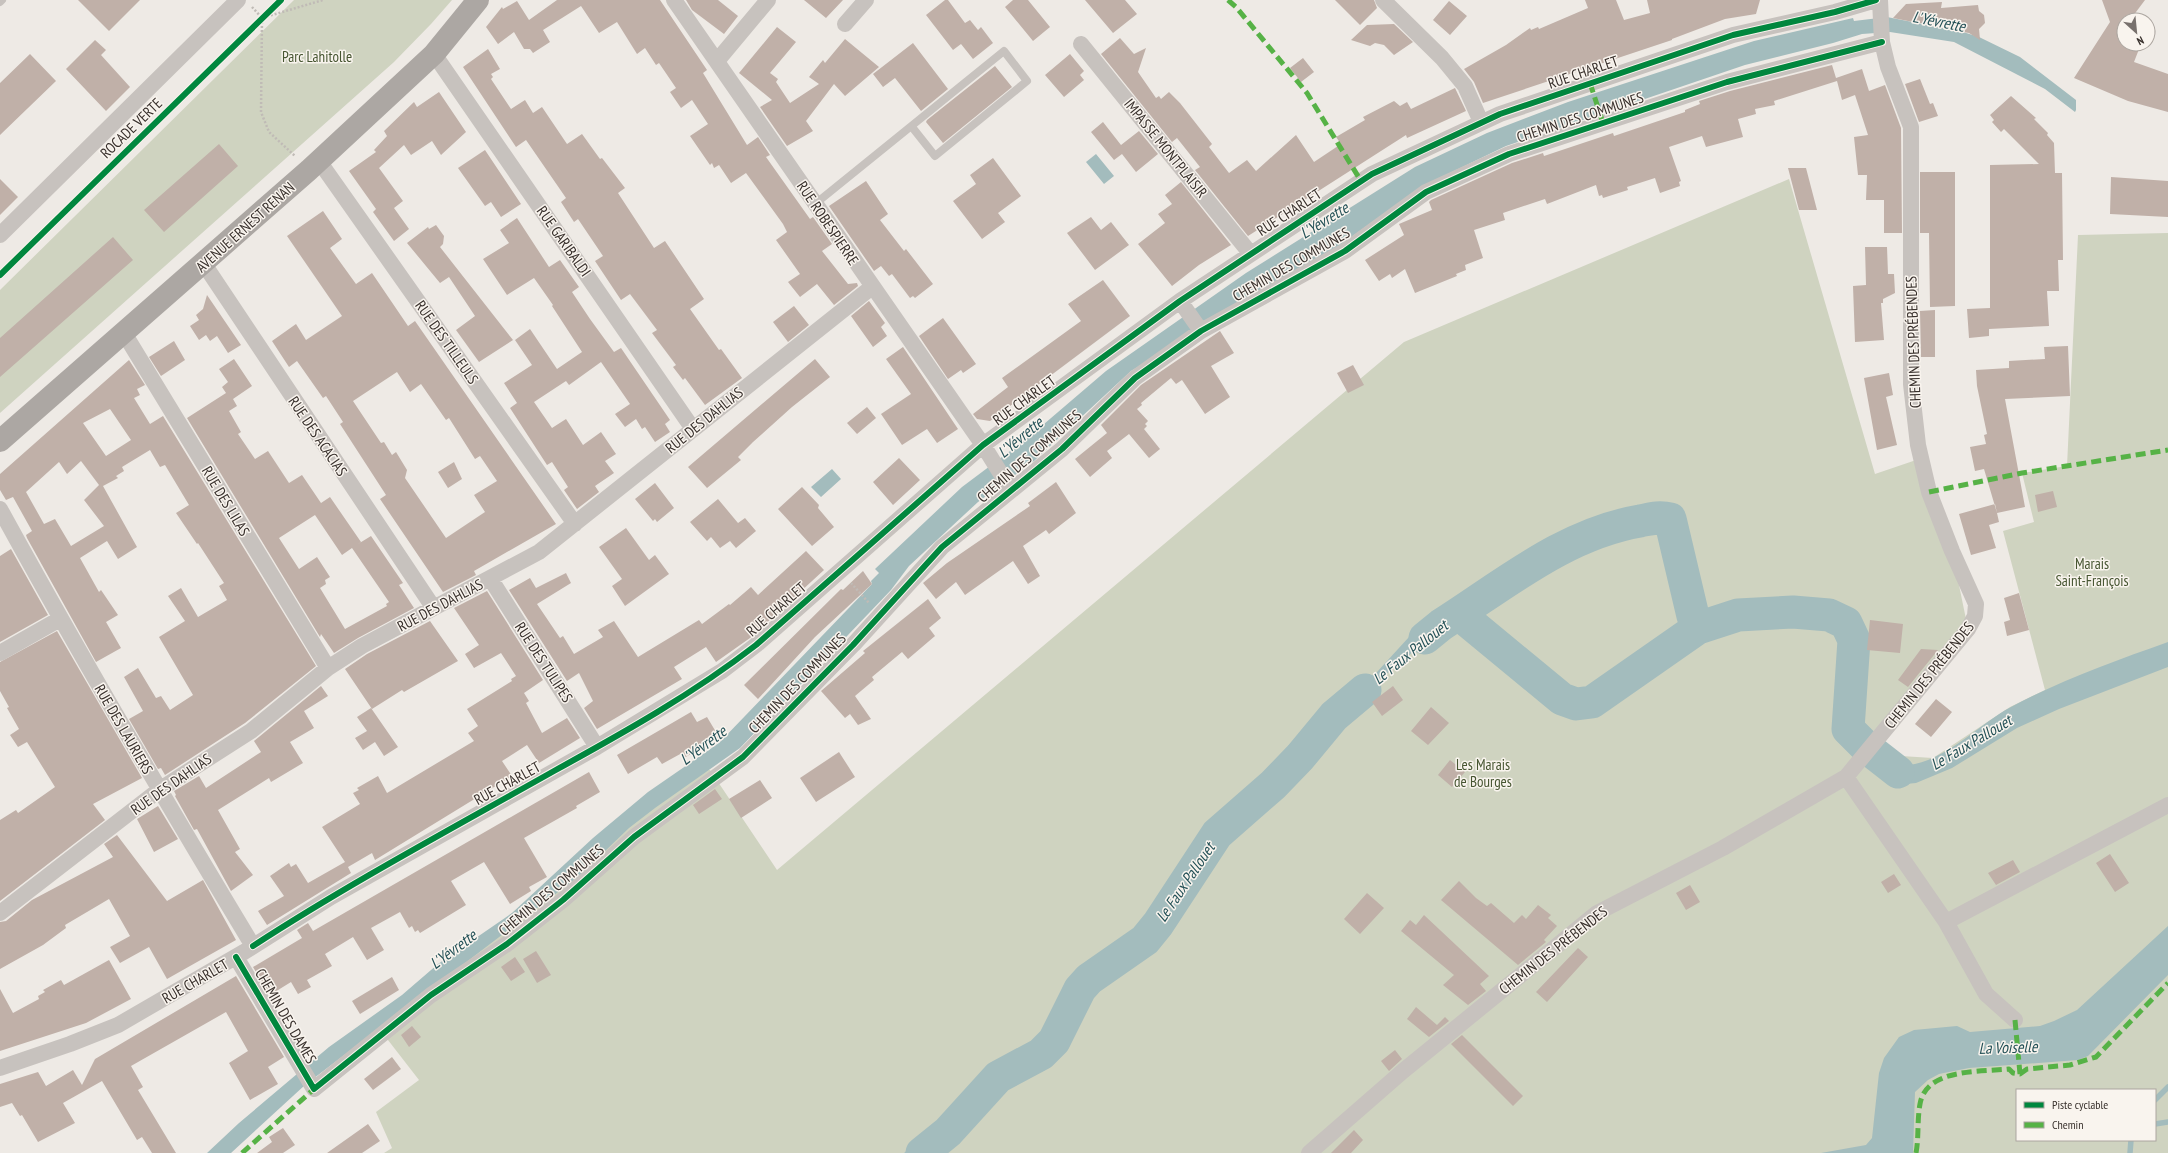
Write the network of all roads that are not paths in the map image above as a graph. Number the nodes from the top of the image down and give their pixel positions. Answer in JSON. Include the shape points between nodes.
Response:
{"nodes":[{"id":1,"x":478,"y":0,"type":"edge"},
{"id":2,"x":674,"y":0,"type":"edge"},
{"id":3,"x":768,"y":0,"type":"edge"},
{"id":4,"x":866,"y":0,"type":"edge"},
{"id":5,"x":1383,"y":0,"type":"edge"},
{"id":6,"x":243,"y":2,"type":"edge"},
{"id":7,"x":1879,"y":3,"type":"edge"},
{"id":8,"x":845,"y":24,"type":"dead end"},
{"id":9,"x":1881,"y":40,"type":"junction"},
{"id":10,"x":1081,"y":44,"type":"dead end"},
{"id":11,"x":434,"y":54,"type":"junction"},
{"id":12,"x":717,"y":61,"type":"junction"},
{"id":13,"x":1481,"y":122,"type":"junction"},
{"id":14,"x":912,"y":127,"type":"junction"},
{"id":15,"x":309,"y":160,"type":"junction"},
{"id":16,"x":815,"y":204,"type":"junction"},
{"id":17,"x":0,"y":235,"type":"edge"},
{"id":18,"x":1250,"y":253,"type":"junction"},
{"id":19,"x":204,"y":264,"type":"junction"},
{"id":20,"x":872,"y":287,"type":"junction"},
{"id":21,"x":1182,"y":304,"type":"junction"},
{"id":22,"x":1199,"y":330,"type":"junction"},
{"id":23,"x":124,"y":333,"type":"junction"},
{"id":24,"x":693,"y":428,"type":"junction"},
{"id":25,"x":0,"y":441,"type":"edge"},
{"id":26,"x":987,"y":452,"type":"junction"},
{"id":27,"x":1010,"y":487,"type":"junction"},
{"id":28,"x":0,"y":509,"type":"edge"},
{"id":29,"x":575,"y":524,"type":"junction"},
{"id":30,"x":490,"y":578,"type":"junction"},
{"id":31,"x":433,"y":607,"type":"junction"},
{"id":32,"x":60,"y":619,"type":"junction"},
{"id":33,"x":0,"y":653,"type":"edge"},
{"id":34,"x":328,"y":668,"type":"junction"},
{"id":35,"x":597,"y":746,"type":"junction"},
{"id":36,"x":1846,"y":777,"type":"junction"},
{"id":37,"x":159,"y":790,"type":"junction"},
{"id":38,"x":2168,"y":805,"type":"edge"},
{"id":39,"x":0,"y":913,"type":"edge"},
{"id":40,"x":1946,"y":922,"type":"junction"},
{"id":41,"x":253,"y":946,"type":"junction"},
{"id":42,"x":236,"y":956,"type":"junction"},
{"id":43,"x":2015,"y":1020,"type":"dead end"},
{"id":44,"x":0,"y":1068,"type":"edge"},
{"id":45,"x":311,"y":1086,"type":"joint"},
{"id":46,"x":1309,"y":1153,"type":"edge"}],
"edges":[{"from":1,"to":11,"type":"main road","name":"AVENUE ERNEST RENAN"},
{"from":2,"to":12,"type":"street","name":"RUE ROBESPIERRE"},
{"from":3,"to":12,"type":"street"},
{"from":4,"to":8,"type":"street"},
{"from":5,"to":13,"type":"street","via":[[1442,58],[1465,86]]},
{"from":6,"to":17,"type":"street"},
{"from":7,"to":9,"type":"street","name":"CHEMIN DES PRÉBENDES"},
{"from":7,"to":13,"type":"street","name":"RUE CHARLET","via":[[1733,35]]},
{"from":9,"to":22,"type":"street","name":"CHEMIN DES COMMUNES","via":[[1727,82],[1509,154],[1426,192],[1345,251]]},
{"from":9,"to":36,"type":"street","name":"CHEMIN DES PRÉBENDES","via":[[1888,67],[1911,127],[1911,384],[1918,446],[1929,492],[1976,604],[1975,616],[1968,629]]},
{"from":10,"to":18,"type":"street","name":"IMPASSE MONTPLAISIR"},
{"from":11,"to":15,"type":"main road","name":"AVENUE ERNEST RENAN"},
{"from":11,"to":24,"type":"street","name":"RUE GARIBALDI"},
{"from":12,"to":16,"type":"street","name":"RUE ROBESPIERRE"},
{"from":13,"to":18,"type":"street","name":"RUE CHARLET","via":[[1372,174]]},
{"from":14,"to":14,"type":"lane","via":[[935,156],[1027,80],[1004,52]]},
{"from":14,"to":16,"type":"lane"},
{"from":15,"to":19,"type":"main road","name":"AVENUE ERNEST RENAN"},
{"from":15,"to":29,"type":"street","name":"RUE DES TILLEULS"},
{"from":16,"to":20,"type":"street","name":"RUE ROBESPIERRE"},
{"from":18,"to":21,"type":"street","name":"RUE CHARLET"},
{"from":19,"to":23,"type":"main road","name":"AVENUE ERNEST RENAN"},
{"from":19,"to":31,"type":"street","name":"RUE DES ACACIAS"},
{"from":20,"to":24,"type":"street","name":"RUE DES DAHLIAS"},
{"from":20,"to":26,"type":"street","name":"RUE ROBESPIERRE"},
{"from":21,"to":22,"type":"street"},
{"from":21,"to":26,"type":"street","name":"RUE CHARLET"},
{"from":22,"to":27,"type":"street","name":"CHEMIN DES COMMUNES","via":[[1135,378],[1062,449]]},
{"from":23,"to":25,"type":"main road","name":"AVENUE ERNEST RENAN"},
{"from":23,"to":34,"type":"street","name":"RUE DES LILAS"},
{"from":24,"to":29,"type":"street","name":"RUE DES DAHLIAS"},
{"from":26,"to":27,"type":"street","name":"RUE ROBESPIERRE"},
{"from":26,"to":35,"type":"street","name":"RUE CHARLET","via":[[727,667]]},
{"from":27,"to":45,"type":"street","name":"CHEMIN DES COMMUNES","via":[[942,547],[852,645],[743,757],[634,837],[563,900],[508,944],[430,995]]},
{"from":28,"to":32,"type":"street","name":"RUE DES LAURIERS"},
{"from":29,"to":30,"type":"street","name":"RUE DES DAHLIAS","via":[[539,552]]},
{"from":30,"to":31,"type":"street","name":"RUE DES DAHLIAS"},
{"from":30,"to":35,"type":"street","name":"RUE DES TULIPES"},
{"from":31,"to":34,"type":"street","name":"RUE DES DAHLIAS"},
{"from":32,"to":33,"type":"street"},
{"from":32,"to":37,"type":"street","name":"RUE DES LAURIERS"},
{"from":34,"to":37,"type":"street","name":"RUE DES DAHLIAS","via":[[251,731]]},
{"from":35,"to":41,"type":"street","name":"RUE CHARLET","via":[[331,897]]},
{"from":36,"to":40,"type":"street"},
{"from":36,"to":46,"type":"street","name":"CHEMIN DES PRÉBENDES","via":[[1723,848],[1597,913],[1470,1016]]},
{"from":37,"to":39,"type":"street","name":"RUE DES DAHLIAS"},
{"from":37,"to":41,"type":"street","name":"RUE DES LAURIERS"},
{"from":38,"to":40,"type":"street"},
{"from":40,"to":43,"type":"street","via":[[1986,994]]},
{"from":41,"to":42,"type":"street","name":"RUE CHARLET"},
{"from":42,"to":44,"type":"street","name":"RUE CHARLET","via":[[118,1025]]},
{"from":42,"to":45,"type":"street","name":"CHEMIN DES DAMES"}]}
